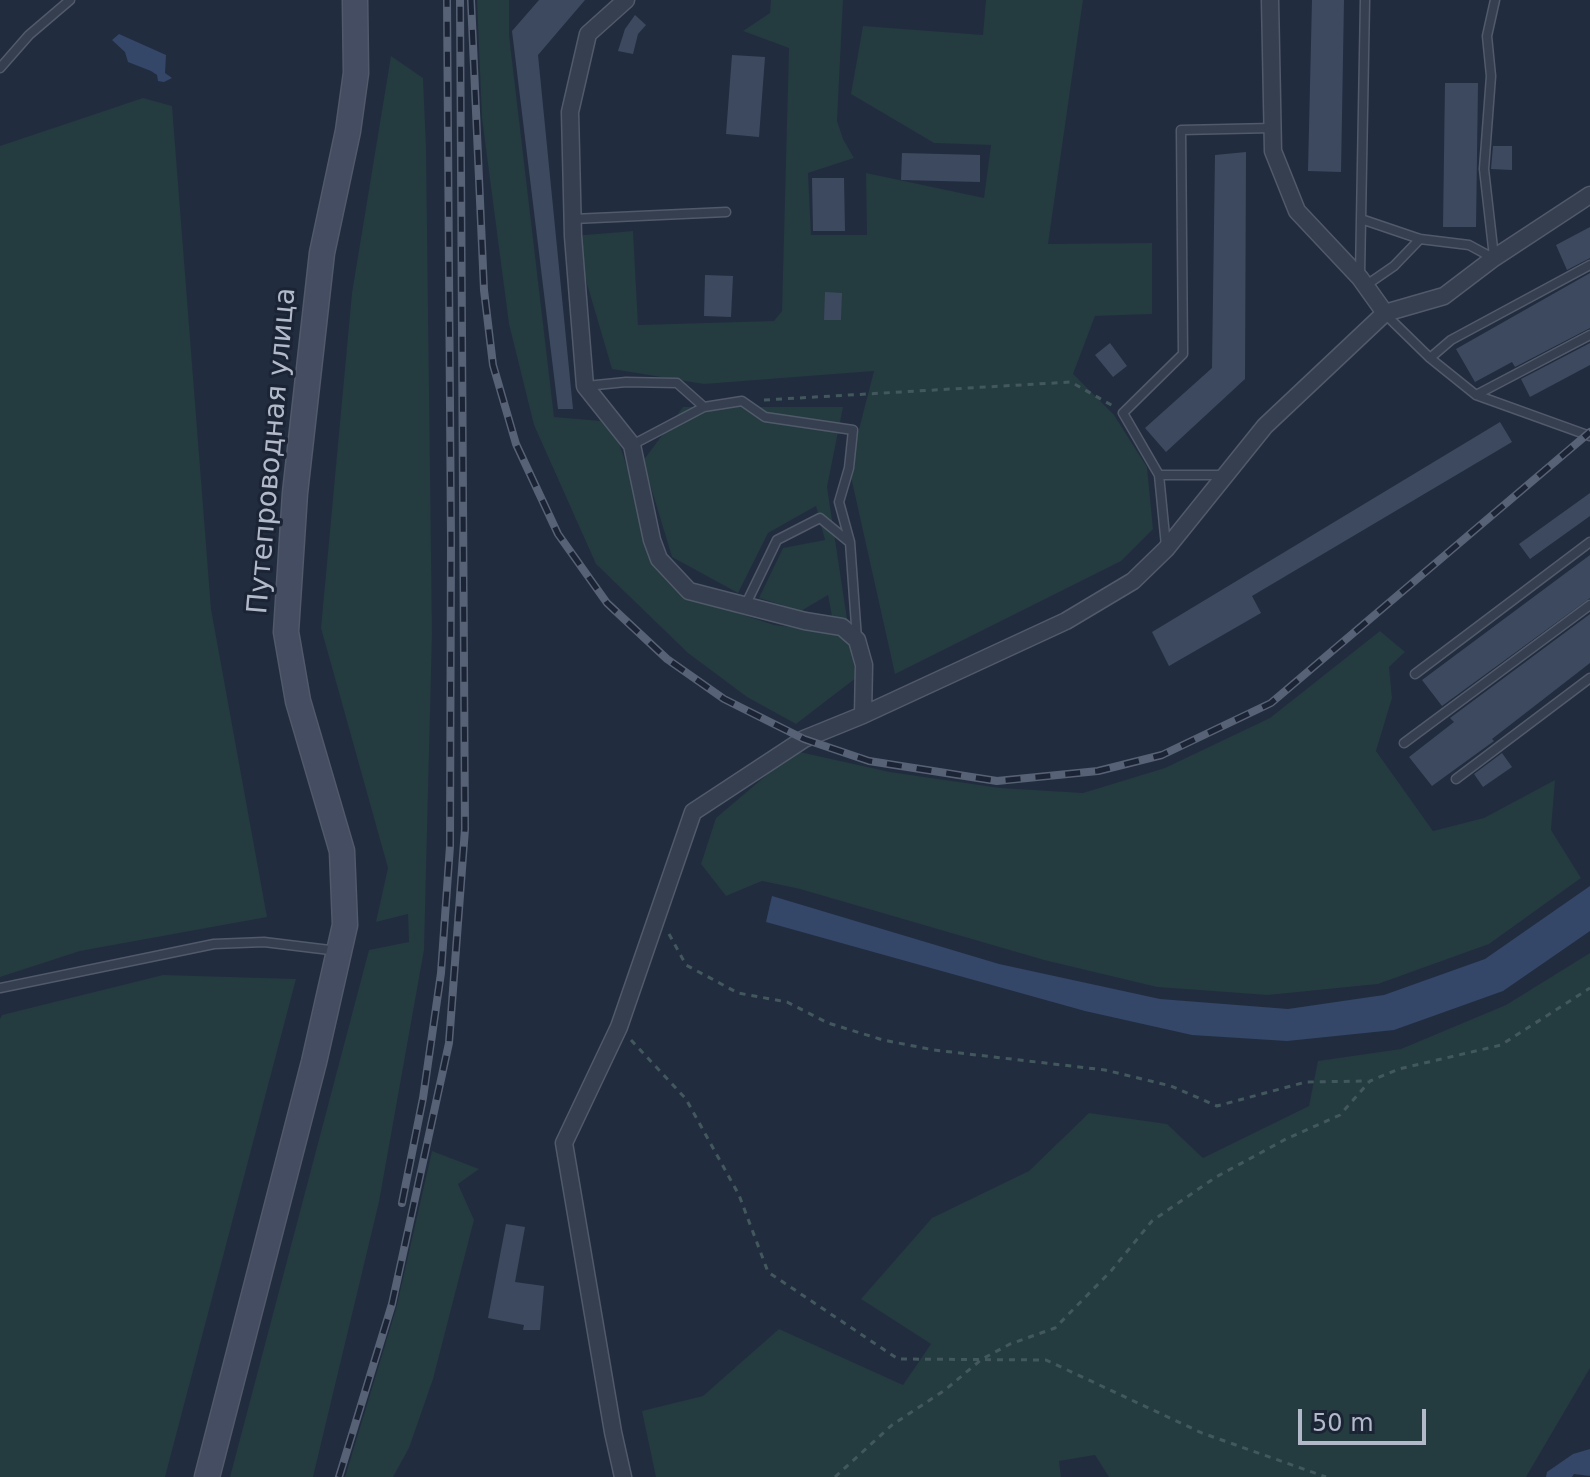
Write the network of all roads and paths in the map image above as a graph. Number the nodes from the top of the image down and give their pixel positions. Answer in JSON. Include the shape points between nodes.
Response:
{"nodes":[{"id":1,"x":70,"y":0,"type":"edge"},
{"id":2,"x":355,"y":0,"type":"edge"},
{"id":3,"x":626,"y":0,"type":"edge"},
{"id":4,"x":1270,"y":0,"type":"edge"},
{"id":5,"x":1365,"y":0,"type":"edge"},
{"id":6,"x":1495,"y":0,"type":"edge"},
{"id":7,"x":0,"y":68,"type":"edge"},
{"id":8,"x":1273,"y":128,"type":"junction"},
{"id":9,"x":1590,"y":195,"type":"edge"},
{"id":10,"x":726,"y":212,"type":"dead end"},
{"id":11,"x":573,"y":219,"type":"junction"},
{"id":12,"x":1361,"y":219,"type":"junction"},
{"id":13,"x":1420,"y":239,"type":"junction"},
{"id":14,"x":1494,"y":258,"type":"junction"},
{"id":15,"x":1590,"y":265,"type":"edge"},
{"id":16,"x":1362,"y":282,"type":"junction"},
{"id":17,"x":1385,"y":313,"type":"junction"},
{"id":18,"x":1590,"y":335,"type":"edge"},
{"id":19,"x":1430,"y":358,"type":"junction"},
{"id":20,"x":585,"y":386,"type":"junction"},
{"id":21,"x":1476,"y":395,"type":"junction"},
{"id":22,"x":742,"y":401,"type":"junction"},
{"id":23,"x":704,"y":407,"type":"junction"},
{"id":24,"x":1123,"y":413,"type":"junction"},
{"id":25,"x":1590,"y":436,"type":"edge"},
{"id":26,"x":632,"y":445,"type":"junction"},
{"id":27,"x":1159,"y":475,"type":"junction"},
{"id":28,"x":1225,"y":475,"type":"junction"},
{"id":29,"x":850,"y":542,"type":"junction"},
{"id":30,"x":1590,"y":542,"type":"edge"},
{"id":31,"x":1166,"y":549,"type":"junction"},
{"id":32,"x":1590,"y":605,"type":"edge"},
{"id":33,"x":745,"y":607,"type":"junction"},
{"id":34,"x":857,"y":640,"type":"junction"},
{"id":35,"x":1415,"y":674,"type":"dead end"},
{"id":36,"x":1590,"y":678,"type":"edge"},
{"id":37,"x":863,"y":715,"type":"junction"},
{"id":38,"x":1404,"y":743,"type":"dead end"},
{"id":39,"x":1456,"y":779,"type":"dead end"},
{"id":40,"x":658,"y":913,"type":"junction"},
{"id":41,"x":339,"y":951,"type":"junction"},
{"id":42,"x":0,"y":988,"type":"edge"},
{"id":43,"x":1590,"y":988,"type":"edge"},
{"id":44,"x":619,"y":1027,"type":"junction"},
{"id":45,"x":1370,"y":1081,"type":"junction"},
{"id":46,"x":982,"y":1359,"type":"junction"},
{"id":47,"x":207,"y":1477,"type":"edge"},
{"id":48,"x":623,"y":1477,"type":"edge"},
{"id":49,"x":835,"y":1477,"type":"edge"},
{"id":50,"x":1326,"y":1477,"type":"edge"}],
"edges":[{"from":1,"to":7,"type":"lane"},
{"from":2,"to":41,"type":"main road","name":"Путепроводная улица","via":[[356,73],[322,253],[295,493],[286,632],[298,701],[342,851],[345,925]]},
{"from":3,"to":11,"type":"street","via":[[588,34],[575,84],[569,154]]},
{"from":4,"to":8,"type":"street"},
{"from":5,"to":12,"type":"lane"},
{"from":6,"to":14,"type":"lane","via":[[1487,36],[1491,76],[1484,169]]},
{"from":8,"to":16,"type":"street","via":[[1273,151],[1297,211]]},
{"from":8,"to":24,"type":"lane","via":[[1181,130],[1183,354]]},
{"from":9,"to":14,"type":"street"},
{"from":10,"to":11,"type":"lane"},
{"from":11,"to":20,"type":"street"},
{"from":12,"to":13,"type":"lane"},
{"from":12,"to":16,"type":"lane"},
{"from":13,"to":14,"type":"lane","via":[[1469,245]]},
{"from":13,"to":16,"type":"lane","via":[[1394,266]]},
{"from":14,"to":17,"type":"street","via":[[1444,296]]},
{"from":15,"to":19,"type":"lane","via":[[1451,340]]},
{"from":16,"to":17,"type":"street"},
{"from":17,"to":19,"type":"lane"},
{"from":17,"to":28,"type":"street","via":[[1265,426]]},
{"from":18,"to":21,"type":"lane"},
{"from":19,"to":21,"type":"lane"},
{"from":20,"to":23,"type":"lane","via":[[677,383]]},
{"from":20,"to":26,"type":"street"},
{"from":21,"to":25,"type":"lane"},
{"from":22,"to":23,"type":"lane"},
{"from":22,"to":24,"type":"path","via":[[1071,382]]},
{"from":22,"to":29,"type":"lane","via":[[765,417],[853,430],[839,502]]},
{"from":23,"to":26,"type":"lane"},
{"from":24,"to":27,"type":"lane"},
{"from":26,"to":33,"type":"street","via":[[659,559],[689,591]]},
{"from":27,"to":28,"type":"lane"},
{"from":27,"to":31,"type":"lane"},
{"from":28,"to":31,"type":"street"},
{"from":29,"to":33,"type":"lane","via":[[820,518],[777,540]]},
{"from":29,"to":34,"type":"lane"},
{"from":30,"to":35,"type":"lane"},
{"from":31,"to":37,"type":"street","via":[[1133,581],[1066,621]]},
{"from":32,"to":38,"type":"lane"},
{"from":33,"to":34,"type":"street","via":[[842,627]]},
{"from":34,"to":37,"type":"street","via":[[864,665]]},
{"from":36,"to":39,"type":"lane"},
{"from":37,"to":40,"type":"street","via":[[804,739],[693,812]]},
{"from":40,"to":44,"type":"street"},
{"from":40,"to":45,"type":"path","via":[[686,965],[738,993],[787,1002],[828,1023],[883,1040],[1105,1070],[1171,1086],[1217,1106],[1306,1082]]},
{"from":41,"to":42,"type":"lane","via":[[264,942],[214,944]]},
{"from":41,"to":47,"type":"main road","name":"Путепроводная улица"},
{"from":43,"to":45,"type":"path","via":[[1501,1045]]},
{"from":44,"to":46,"type":"path","via":[[686,1099],[739,1195],[768,1272],[898,1359]]},
{"from":44,"to":48,"type":"street","via":[[564,1143]]},
{"from":45,"to":46,"type":"path","via":[[1340,1115],[1216,1177],[1152,1221],[1055,1328]]},
{"from":46,"to":49,"type":"path","via":[[892,1425]]},
{"from":46,"to":50,"type":"path","via":[[1046,1360],[1202,1433]]}]}
